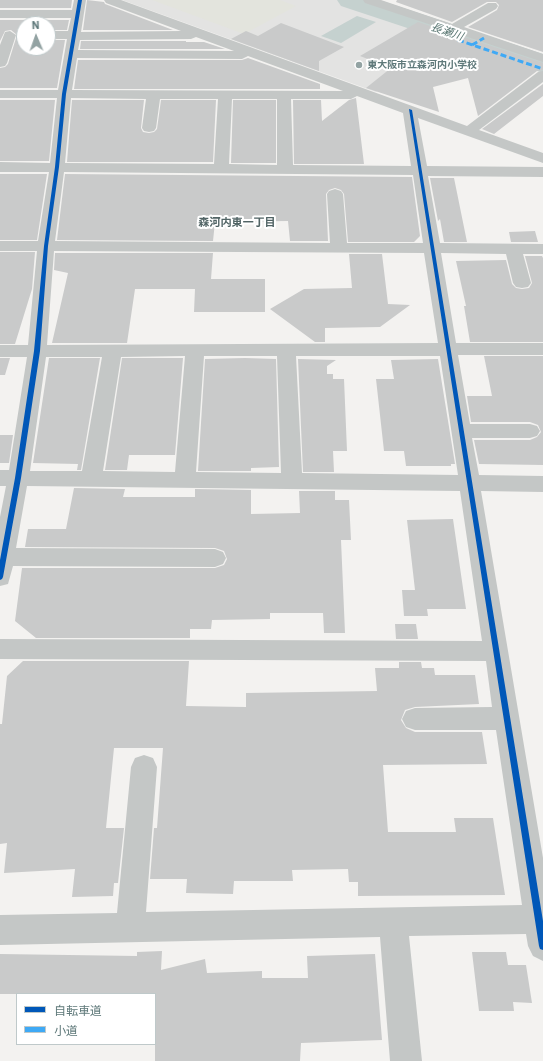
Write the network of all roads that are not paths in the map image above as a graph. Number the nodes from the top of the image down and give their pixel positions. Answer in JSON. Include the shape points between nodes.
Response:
{"nodes":[{"id":1,"x":110,"y":0,"type":"edge"},
{"id":2,"x":369,"y":0,"type":"edge"},
{"id":3,"x":420,"y":3,"type":"dead end"},
{"id":4,"x":492,"y":6,"type":"dead end"},
{"id":5,"x":404,"y":12,"type":"junction"},
{"id":6,"x":0,"y":14,"type":"edge"},
{"id":7,"x":77,"y":22,"type":"edge"},
{"id":8,"x":106,"y":23,"type":"dead end"},
{"id":9,"x":454,"y":28,"type":"junction"},
{"id":10,"x":56,"y":31,"type":"edge"},
{"id":11,"x":5,"y":35,"type":"edge"},
{"id":12,"x":16,"y":35,"type":"edge"},
{"id":13,"x":204,"y":35,"type":"junction"},
{"id":14,"x":71,"y":54,"type":"junction"},
{"id":15,"x":256,"y":55,"type":"junction"},
{"id":16,"x":543,"y":58,"type":"edge"},
{"id":17,"x":0,"y":63,"type":"edge"},
{"id":18,"x":543,"y":75,"type":"edge"},
{"id":19,"x":0,"y":94,"type":"edge"},
{"id":20,"x":64,"y":94,"type":"junction"},
{"id":21,"x":153,"y":95,"type":"junction"},
{"id":22,"x":225,"y":95,"type":"junction"},
{"id":23,"x":284,"y":95,"type":"junction"},
{"id":24,"x":368,"y":95,"type":"junction"},
{"id":25,"x":410,"y":110,"type":"junction"},
{"id":26,"x":149,"y":128,"type":"dead end"},
{"id":27,"x":469,"y":131,"type":"junction"},
{"id":28,"x":543,"y":158,"type":"edge"},
{"id":29,"x":0,"y":167,"type":"edge"},
{"id":30,"x":57,"y":167,"type":"junction"},
{"id":31,"x":221,"y":169,"type":"junction"},
{"id":32,"x":285,"y":170,"type":"junction"},
{"id":33,"x":420,"y":172,"type":"junction"},
{"id":34,"x":543,"y":172,"type":"edge"},
{"id":35,"x":335,"y":194,"type":"dead end"},
{"id":36,"x":0,"y":246,"type":"edge"},
{"id":37,"x":46,"y":246,"type":"junction"},
{"id":38,"x":339,"y":248,"type":"junction"},
{"id":39,"x":432,"y":249,"type":"junction"},
{"id":40,"x":513,"y":249,"type":"junction"},
{"id":41,"x":543,"y":249,"type":"edge"},
{"id":42,"x":522,"y":283,"type":"dead end"},
{"id":43,"x":448,"y":349,"type":"junction"},
{"id":44,"x":543,"y":349,"type":"edge"},
{"id":45,"x":113,"y":350,"type":"junction"},
{"id":46,"x":195,"y":350,"type":"junction"},
{"id":47,"x":286,"y":350,"type":"junction"},
{"id":48,"x":0,"y":351,"type":"edge"},
{"id":49,"x":37,"y":351,"type":"junction"},
{"id":50,"x":461,"y":431,"type":"junction"},
{"id":51,"x":530,"y":432,"type":"dead end"},
{"id":52,"x":9,"y":478,"type":"edge"},
{"id":53,"x":91,"y":478,"type":"junction"},
{"id":54,"x":185,"y":480,"type":"junction"},
{"id":55,"x":292,"y":481,"type":"junction"},
{"id":56,"x":469,"y":483,"type":"junction"},
{"id":57,"x":543,"y":484,"type":"edge"},
{"id":58,"x":215,"y":558,"type":"dead end"},
{"id":59,"x":2,"y":567,"type":"edge"},
{"id":60,"x":0,"y":649,"type":"edge"},
{"id":61,"x":496,"y":651,"type":"junction"},
{"id":62,"x":506,"y":718,"type":"junction"},
{"id":63,"x":415,"y":719,"type":"dead end"},
{"id":64,"x":144,"y":767,"type":"dead end"},
{"id":65,"x":394,"y":922,"type":"junction"},
{"id":66,"x":130,"y":928,"type":"junction"},
{"id":67,"x":0,"y":930,"type":"edge"},
{"id":68,"x":540,"y":933,"type":"edge"},
{"id":69,"x":406,"y":1061,"type":"edge"}],
"edges":[{"from":1,"to":13,"type":"street"},
{"from":2,"to":5,"type":"street"},
{"from":3,"to":5,"type":"street"},
{"from":4,"to":9,"type":"street"},
{"from":5,"to":9,"type":"street"},
{"from":6,"to":7,"type":"street"},
{"from":7,"to":8,"type":"street"},
{"from":7,"to":10,"type":"street"},
{"from":7,"to":13,"type":"street"},
{"from":7,"to":14,"type":"street"},
{"from":9,"to":16,"type":"street"},
{"from":11,"to":12,"type":"street"},
{"from":11,"to":17,"type":"street"},
{"from":13,"to":15,"type":"street"},
{"from":14,"to":15,"type":"street"},
{"from":14,"to":20,"type":"street"},
{"from":15,"to":24,"type":"street"},
{"from":18,"to":27,"type":"street"},
{"from":19,"to":20,"type":"street"},
{"from":20,"to":21,"type":"street"},
{"from":20,"to":30,"type":"street"},
{"from":21,"to":22,"type":"street"},
{"from":21,"to":26,"type":"street"},
{"from":22,"to":23,"type":"street"},
{"from":22,"to":31,"type":"street"},
{"from":23,"to":24,"type":"street"},
{"from":23,"to":32,"type":"street"},
{"from":24,"to":25,"type":"street"},
{"from":25,"to":27,"type":"street"},
{"from":25,"to":33,"type":"street"},
{"from":27,"to":28,"type":"street"},
{"from":29,"to":30,"type":"street"},
{"from":30,"to":31,"type":"street"},
{"from":30,"to":37,"type":"street"},
{"from":31,"to":32,"type":"street"},
{"from":32,"to":33,"type":"street"},
{"from":33,"to":34,"type":"street"},
{"from":33,"to":39,"type":"street"},
{"from":35,"to":38,"type":"street"},
{"from":36,"to":37,"type":"street"},
{"from":37,"to":38,"type":"street"},
{"from":37,"to":49,"type":"street"},
{"from":38,"to":39,"type":"street"},
{"from":39,"to":40,"type":"street"},
{"from":39,"to":43,"type":"street"},
{"from":40,"to":41,"type":"street"},
{"from":40,"to":42,"type":"street"},
{"from":43,"to":44,"type":"street"},
{"from":43,"to":47,"type":"street"},
{"from":43,"to":50,"type":"street"},
{"from":45,"to":46,"type":"street"},
{"from":45,"to":49,"type":"street"},
{"from":45,"to":53,"type":"street"},
{"from":46,"to":47,"type":"street"},
{"from":46,"to":54,"type":"street"},
{"from":47,"to":55,"type":"street"},
{"from":48,"to":49,"type":"street"},
{"from":49,"to":52,"type":"street"},
{"from":50,"to":51,"type":"street"},
{"from":50,"to":56,"type":"street"},
{"from":52,"to":53,"type":"street"},
{"from":52,"to":59,"type":"street"},
{"from":53,"to":54,"type":"street"},
{"from":54,"to":55,"type":"street"},
{"from":55,"to":56,"type":"street"},
{"from":56,"to":57,"type":"street"},
{"from":56,"to":61,"type":"street"},
{"from":58,"to":59,"type":"street"},
{"from":60,"to":61,"type":"street"},
{"from":61,"to":62,"type":"street"},
{"from":62,"to":63,"type":"street"},
{"from":62,"to":68,"type":"street"},
{"from":64,"to":66,"type":"street"},
{"from":65,"to":66,"type":"street"},
{"from":65,"to":68,"type":"street"},
{"from":65,"to":69,"type":"street"},
{"from":66,"to":67,"type":"street"}]}
